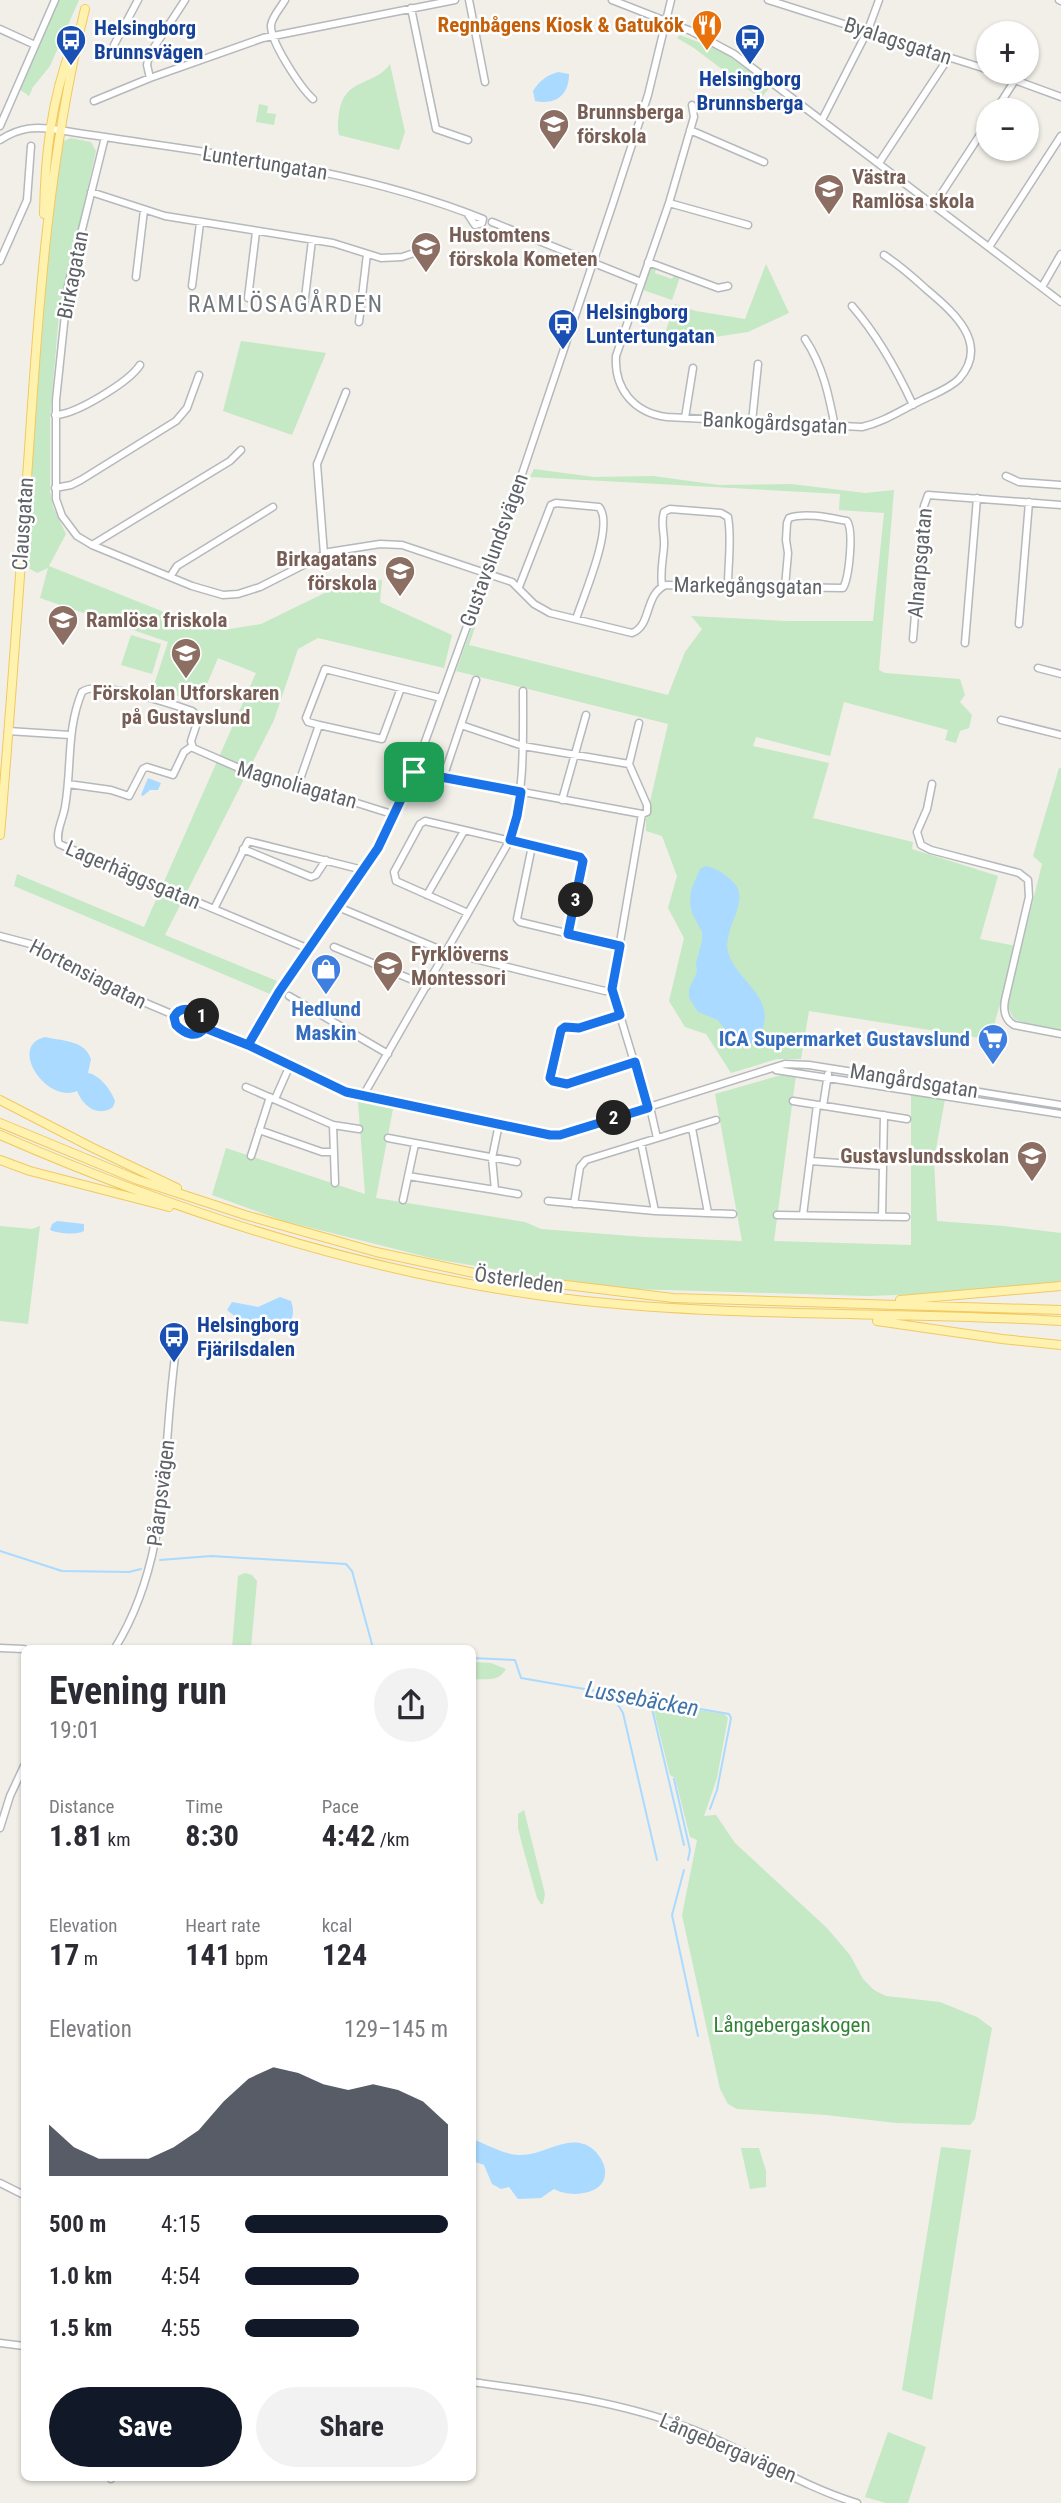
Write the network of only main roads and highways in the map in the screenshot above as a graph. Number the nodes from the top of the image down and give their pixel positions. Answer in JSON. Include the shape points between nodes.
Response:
{"nodes":[{"id":1,"x":87,"y":4,"type":"edge"},
{"id":2,"x":43,"y":254,"type":"junction"},
{"id":3,"x":0,"y":835,"type":"edge"},
{"id":4,"x":0,"y":1100,"type":"edge"},
{"id":5,"x":0,"y":1123,"type":"edge"},
{"id":6,"x":0,"y":1135,"type":"edge"},
{"id":7,"x":0,"y":1160,"type":"edge"},
{"id":8,"x":205,"y":1201,"type":"junction"},
{"id":9,"x":208,"y":1216,"type":"junction"},
{"id":10,"x":1061,"y":1286,"type":"edge"},
{"id":11,"x":860,"y":1304,"type":"junction"},
{"id":12,"x":1061,"y":1311,"type":"edge"},
{"id":13,"x":841,"y":1316,"type":"junction"},
{"id":14,"x":1061,"y":1321,"type":"edge"},
{"id":15,"x":1061,"y":1345,"type":"edge"}],
"edges":[{"from":1,"to":2,"type":"main road","name":"Clausgatan","via":[[59,130]]},
{"from":1,"to":2,"type":"main road","name":"Clausgatan","via":[[62,73],[49,128]]},
{"from":2,"to":3,"type":"main road","name":"Clausgatan"},
{"from":4,"to":8,"type":"main road"},
{"from":5,"to":8,"type":"main road","name":"Österleden","via":[[138,1181]]},
{"from":6,"to":9,"type":"main road","name":"Österleden"},
{"from":7,"to":9,"type":"main road"},
{"from":8,"to":11,"type":"main road","name":"Österleden","via":[[376,1252],[482,1275],[673,1298]]},
{"from":9,"to":13,"type":"main road","name":"Österleden","via":[[329,1253],[542,1295],[698,1310]]},
{"from":10,"to":11,"type":"main road"},
{"from":11,"to":12,"type":"main road","name":"Österleden"},
{"from":13,"to":14,"type":"main road","name":"Österleden"},
{"from":13,"to":15,"type":"main road"}]}
